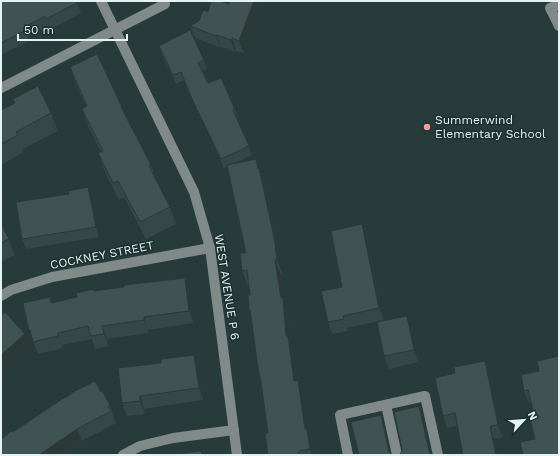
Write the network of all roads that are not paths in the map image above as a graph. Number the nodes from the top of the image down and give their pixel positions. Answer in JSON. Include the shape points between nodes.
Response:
{"nodes":[{"id":1,"x":101,"y":1,"type":"edge"},
{"id":2,"x":165,"y":4,"type":"dead end"},
{"id":3,"x":559,"y":5,"type":"edge"},
{"id":4,"x":559,"y":26,"type":"edge"},
{"id":5,"x":115,"y":30,"type":"junction"},
{"id":6,"x":1,"y":88,"type":"edge"},
{"id":7,"x":210,"y":248,"type":"junction"},
{"id":8,"x":1,"y":296,"type":"edge"},
{"id":9,"x":386,"y":405,"type":"junction"},
{"id":10,"x":234,"y":430,"type":"junction"},
{"id":11,"x":123,"y":455,"type":"edge"},
{"id":12,"x":237,"y":455,"type":"edge"},
{"id":13,"x":348,"y":455,"type":"edge"},
{"id":14,"x":397,"y":455,"type":"edge"},
{"id":15,"x":438,"y":455,"type":"edge"}],
"edges":[{"from":1,"to":5,"type":"street","name":"WEST AVENUE P 6"},
{"from":2,"to":5,"type":"street"},
{"from":3,"to":4,"type":"street","via":[[550,8]]},
{"from":5,"to":6,"type":"street"},
{"from":5,"to":7,"type":"street","name":"WEST AVENUE P 6","via":[[194,192]]},
{"from":7,"to":8,"type":"street","name":"COCKNEY STREET","via":[[52,277],[11,290]]},
{"from":7,"to":10,"type":"street","name":"WEST AVENUE P 6"},
{"from":9,"to":13,"type":"street","via":[[340,415]]},
{"from":9,"to":14,"type":"street"},
{"from":9,"to":15,"type":"street","via":[[425,396]]},
{"from":10,"to":11,"type":"street","via":[[173,438],[140,446]]},
{"from":10,"to":12,"type":"street","name":"WEST AVENUE P 6"}]}
